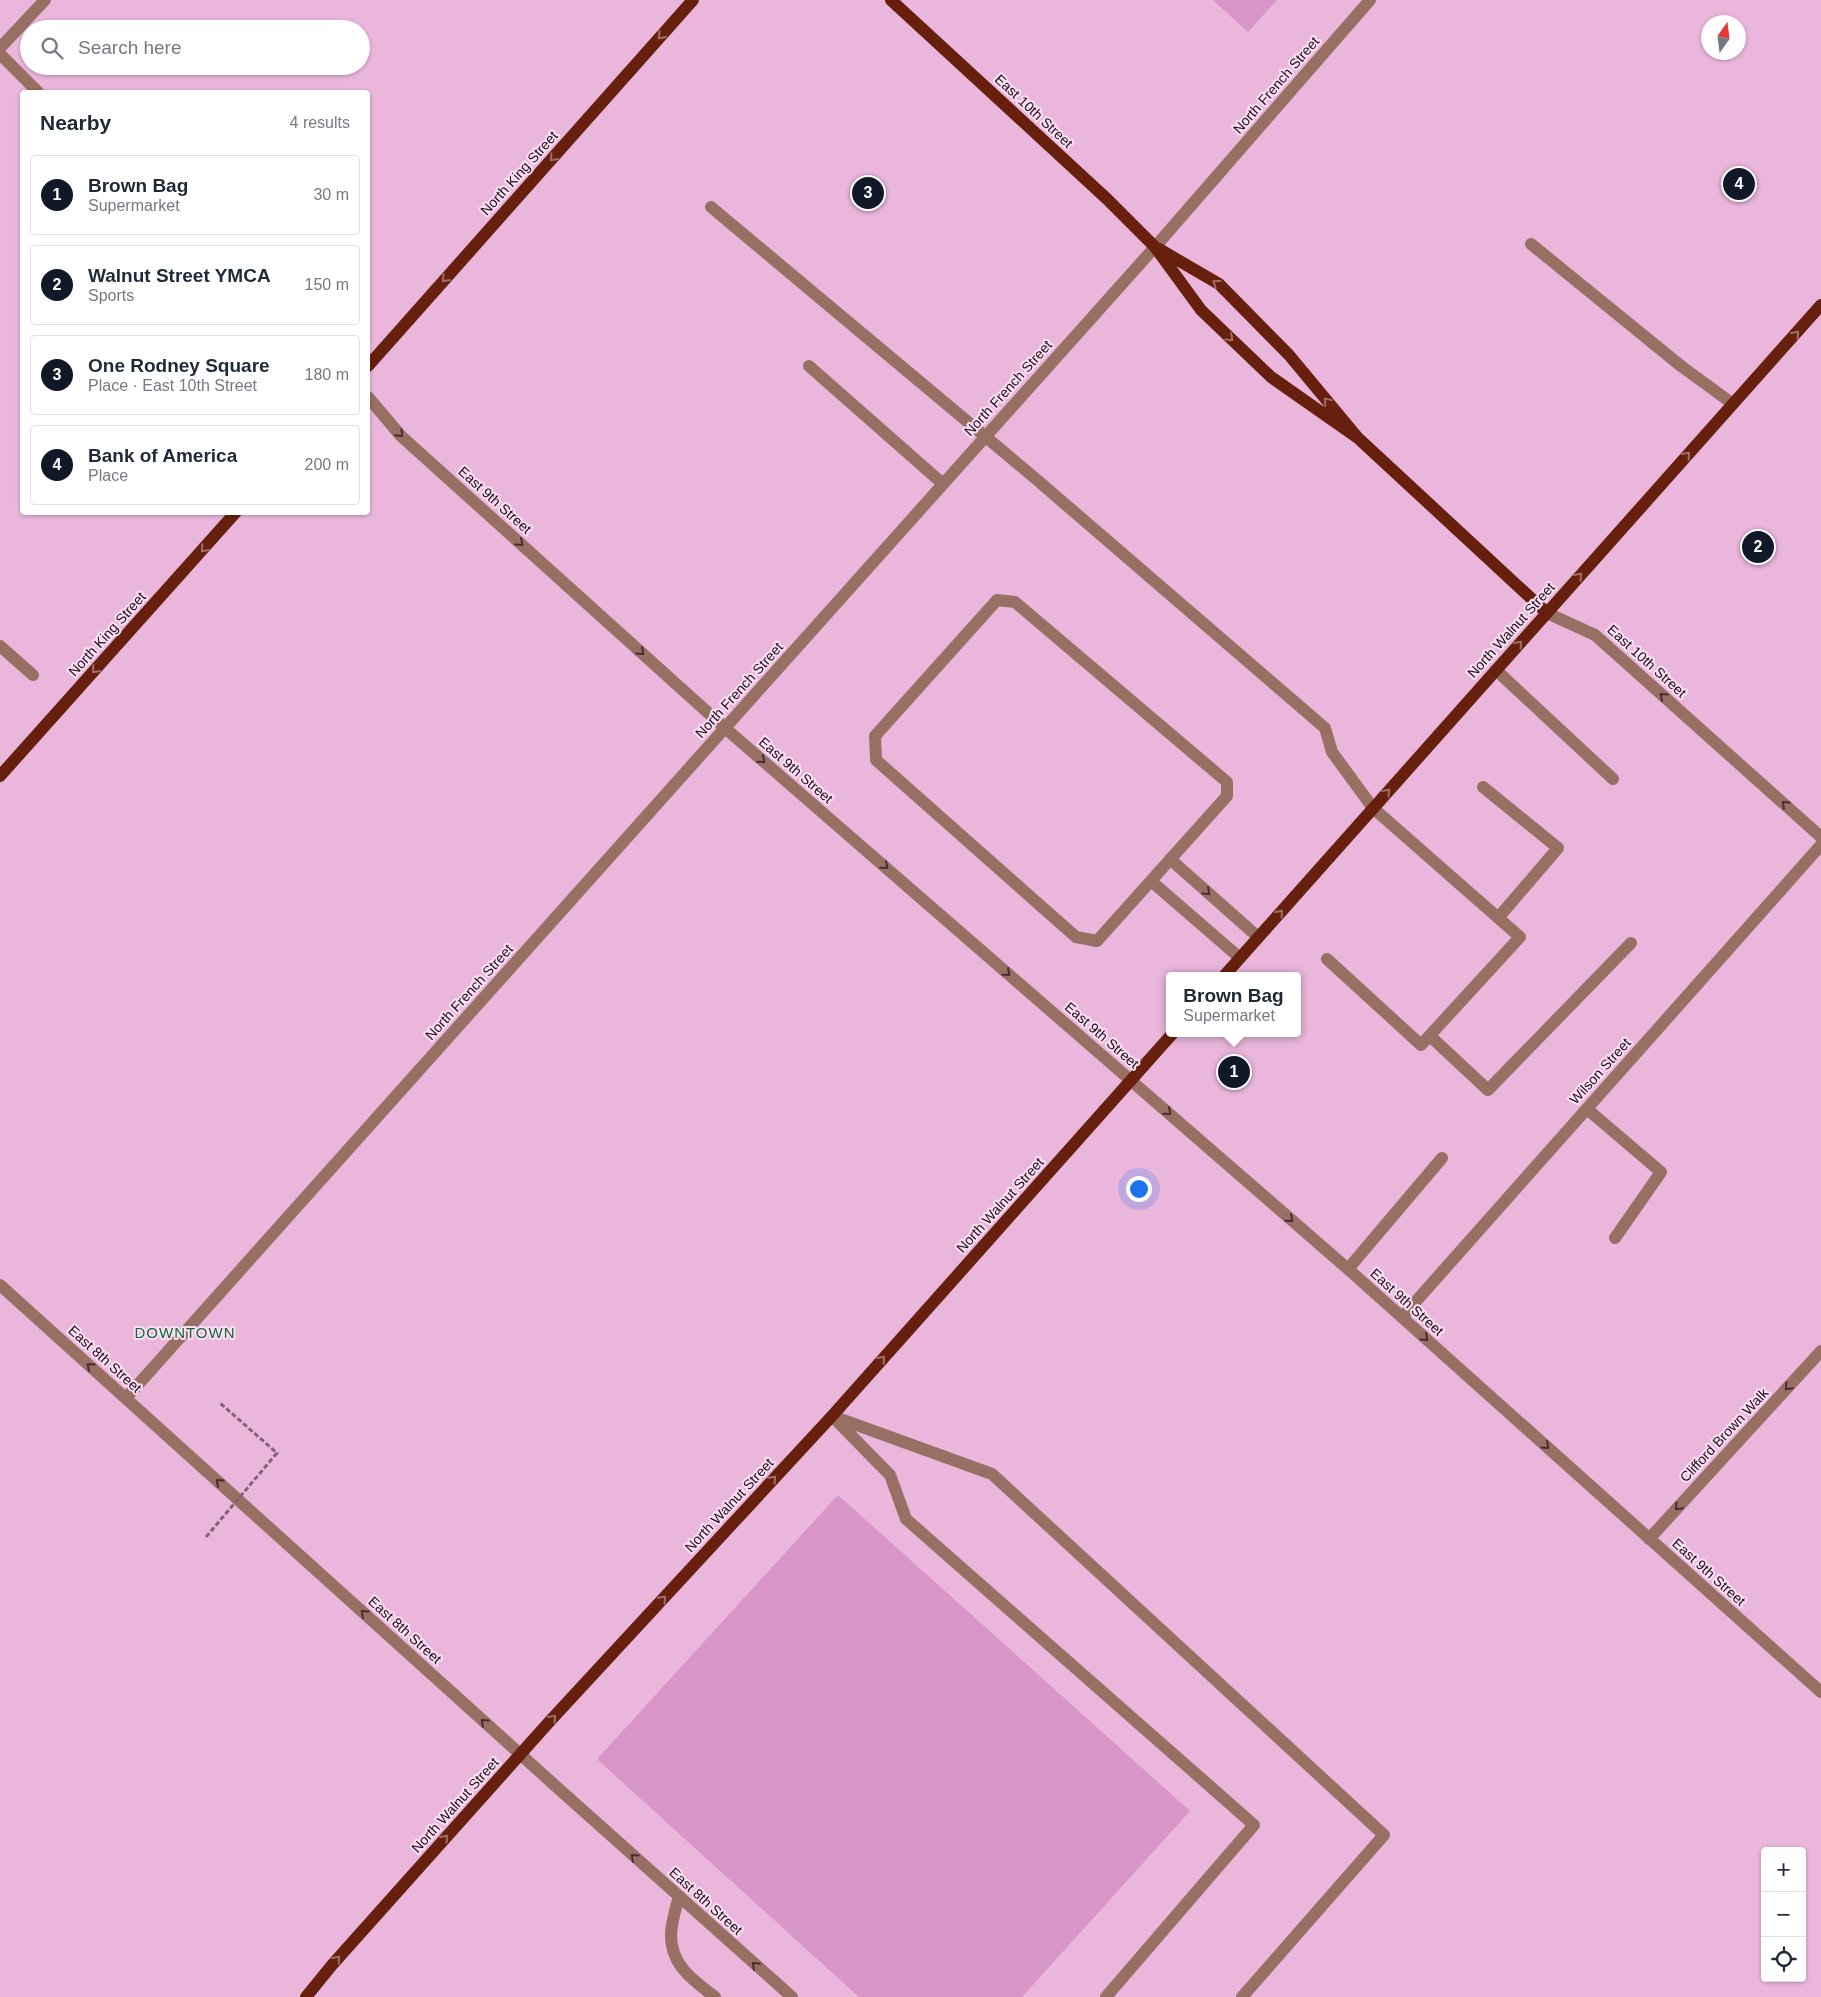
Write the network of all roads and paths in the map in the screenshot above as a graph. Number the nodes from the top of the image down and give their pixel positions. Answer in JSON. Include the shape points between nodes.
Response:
{"nodes":[{"id":1,"x":45,"y":0,"type":"edge"},
{"id":2,"x":694,"y":0,"type":"edge"},
{"id":3,"x":891,"y":0,"type":"edge"},
{"id":4,"x":1370,"y":0,"type":"edge"},
{"id":5,"x":26,"y":20,"type":"edge"},
{"id":6,"x":20,"y":27,"type":"edge"},
{"id":7,"x":0,"y":48,"type":"edge"},
{"id":8,"x":0,"y":54,"type":"edge"},
{"id":9,"x":20,"y":74,"type":"edge"},
{"id":10,"x":21,"y":75,"type":"edge"},
{"id":11,"x":36,"y":90,"type":"edge"},
{"id":12,"x":711,"y":208,"type":"dead end"},
{"id":13,"x":1532,"y":244,"type":"dead end"},
{"id":14,"x":1155,"y":247,"type":"junction"},
{"id":15,"x":1821,"y":305,"type":"edge"},
{"id":16,"x":370,"y":364,"type":"edge"},
{"id":17,"x":809,"y":366,"type":"dead end"},
{"id":18,"x":370,"y":399,"type":"edge"},
{"id":19,"x":1733,"y":404,"type":"junction"},
{"id":20,"x":985,"y":438,"type":"junction"},
{"id":21,"x":1358,"y":438,"type":"junction"},
{"id":22,"x":943,"y":484,"type":"junction"},
{"id":23,"x":233,"y":515,"type":"edge"},
{"id":24,"x":1546,"y":612,"type":"junction"},
{"id":25,"x":0,"y":646,"type":"edge"},
{"id":26,"x":1496,"y":670,"type":"junction"},
{"id":27,"x":33,"y":676,"type":"dead end"},
{"id":28,"x":725,"y":728,"type":"junction"},
{"id":29,"x":0,"y":776,"type":"edge"},
{"id":30,"x":1613,"y":779,"type":"dead end"},
{"id":31,"x":1483,"y":787,"type":"dead end"},
{"id":32,"x":1373,"y":808,"type":"junction"},
{"id":33,"x":1821,"y":837,"type":"edge"},
{"id":34,"x":1821,"y":845,"type":"edge"},
{"id":35,"x":1170,"y":859,"type":"junction"},
{"id":36,"x":1151,"y":881,"type":"junction"},
{"id":37,"x":1498,"y":918,"type":"junction"},
{"id":38,"x":1258,"y":937,"type":"junction"},
{"id":39,"x":1631,"y":943,"type":"dead end"},
{"id":40,"x":1240,"y":958,"type":"junction"},
{"id":41,"x":1327,"y":959,"type":"dead end"},
{"id":42,"x":1228,"y":972,"type":"edge"},
{"id":43,"x":1430,"y":1036,"type":"junction"},
{"id":44,"x":1169,"y":1037,"type":"edge"},
{"id":45,"x":1131,"y":1080,"type":"junction"},
{"id":46,"x":1587,"y":1109,"type":"junction"},
{"id":47,"x":1442,"y":1158,"type":"dead end"},
{"id":48,"x":1615,"y":1238,"type":"dead end"},
{"id":49,"x":1348,"y":1269,"type":"junction"},
{"id":50,"x":0,"y":1284,"type":"edge"},
{"id":51,"x":1402,"y":1317,"type":"junction"},
{"id":52,"x":1821,"y":1351,"type":"edge"},
{"id":53,"x":126,"y":1398,"type":"junction"},
{"id":54,"x":220,"y":1403,"type":"dead end"},
{"id":55,"x":832,"y":1416,"type":"junction"},
{"id":56,"x":206,"y":1537,"type":"dead end"},
{"id":57,"x":1649,"y":1538,"type":"junction"},
{"id":58,"x":1821,"y":1692,"type":"edge"},
{"id":59,"x":520,"y":1755,"type":"junction"},
{"id":60,"x":679,"y":1896,"type":"junction"},
{"id":61,"x":788,"y":1996,"type":"edge"},
{"id":62,"x":306,"y":1997,"type":"edge"},
{"id":63,"x":715,"y":1997,"type":"edge"},
{"id":64,"x":1106,"y":1997,"type":"edge"},
{"id":65,"x":1242,"y":1997,"type":"edge"}],
"edges":[{"from":1,"to":5,"type":"street"},
{"from":2,"to":16,"type":"main road","name":"North King Street","one_way":true},
{"from":3,"to":14,"type":"main road","name":"East 10th Street"},
{"from":4,"to":14,"type":"street","name":"North French Street"},
{"from":6,"to":7,"type":"street"},
{"from":8,"to":9,"type":"street"},
{"from":10,"to":11,"type":"street"},
{"from":12,"to":20,"type":"street"},
{"from":13,"to":19,"type":"street","via":[[1681,366]]},
{"from":14,"to":20,"type":"street","name":"North French Street"},
{"from":14,"to":21,"type":"main road","name":"East 10th Street","one_way":true,"via":[[1201,310],[1271,377]]},
{"from":21,"to":14,"type":"main road","name":"East 10th Street","one_way":true,"via":[[1289,355],[1219,284]]},
{"from":19,"to":15,"type":"main road","name":"North Walnut Street","one_way":true},
{"from":17,"to":22,"type":"street"},
{"from":18,"to":28,"type":"street","name":"East 9th Street","one_way":true,"via":[[401,436]]},
{"from":24,"to":19,"type":"main road","name":"North Walnut Street","one_way":true},
{"from":20,"to":22,"type":"street","name":"North French Street"},
{"from":20,"to":32,"type":"street","via":[[1325,728],[1332,752]]},
{"from":21,"to":24,"type":"main road","name":"East 10th Street"},
{"from":22,"to":28,"type":"street","name":"North French Street"},
{"from":23,"to":29,"type":"main road","name":"North King Street","one_way":true},
{"from":26,"to":24,"type":"main road","name":"North Walnut Street","one_way":true},
{"from":33,"to":24,"type":"street","name":"East 10th Street","one_way":true,"via":[[1595,635]]},
{"from":25,"to":27,"type":"street"},
{"from":26,"to":30,"type":"street"},
{"from":32,"to":26,"type":"main road","name":"North Walnut Street","one_way":true},
{"from":28,"to":45,"type":"street","name":"East 9th Street","one_way":true},
{"from":28,"to":53,"type":"street","name":"North French Street"},
{"from":31,"to":37,"type":"street","via":[[1558,848]]},
{"from":32,"to":37,"type":"street"},
{"from":38,"to":32,"type":"main road","name":"North Walnut Street","one_way":true},
{"from":34,"to":46,"type":"street","name":"Wilson Street"},
{"from":35,"to":36,"type":"street"},
{"from":35,"to":36,"type":"street","via":[[1227,796],[1228,782],[1015,602],[997,600],[875,736],[876,760],[1076,938],[1097,941]]},
{"from":35,"to":38,"type":"street","one_way":true},
{"from":36,"to":40,"type":"street"},
{"from":37,"to":43,"type":"street","via":[[1520,937]]},
{"from":38,"to":40,"type":"main road","name":"North Walnut Street"},
{"from":39,"to":43,"type":"street","via":[[1488,1090]]},
{"from":40,"to":42,"type":"main road","name":"North Walnut Street"},
{"from":41,"to":43,"type":"street","via":[[1421,1045]]},
{"from":44,"to":45,"type":"main road","name":"North Walnut Street"},
{"from":45,"to":49,"type":"street","name":"East 9th Street","one_way":true},
{"from":55,"to":45,"type":"main road","name":"North Walnut Street","one_way":true},
{"from":46,"to":48,"type":"street","via":[[1661,1172]]},
{"from":46,"to":51,"type":"street","name":"Wilson Street"},
{"from":47,"to":49,"type":"street"},
{"from":49,"to":51,"type":"street","name":"East 9th Street"},
{"from":53,"to":50,"type":"street","name":"East 8th Street","one_way":true},
{"from":51,"to":57,"type":"street","name":"East 9th Street","one_way":true},
{"from":52,"to":57,"type":"street","name":"Clifford Brown Walk","one_way":true},
{"from":59,"to":53,"type":"street","name":"East 8th Street","one_way":true},
{"from":54,"to":56,"type":"path","bridge":true,"via":[[277,1453]]},
{"from":59,"to":55,"type":"main road","name":"North Walnut Street","one_way":true},
{"from":55,"to":64,"type":"street","via":[[890,1475],[906,1519],[1254,1825]]},
{"from":55,"to":65,"type":"street","via":[[992,1474],[1384,1835]]},
{"from":57,"to":58,"type":"street","name":"East 9th Street"},
{"from":60,"to":59,"type":"street","name":"East 8th Street","one_way":true},
{"from":62,"to":59,"type":"main road","name":"North Walnut Street","one_way":true},
{"from":61,"to":60,"type":"street","name":"East 8th Street","one_way":true},
{"from":60,"to":63,"type":"street","via":[[671,1935],[675,1956],[686,1975]]}]}
